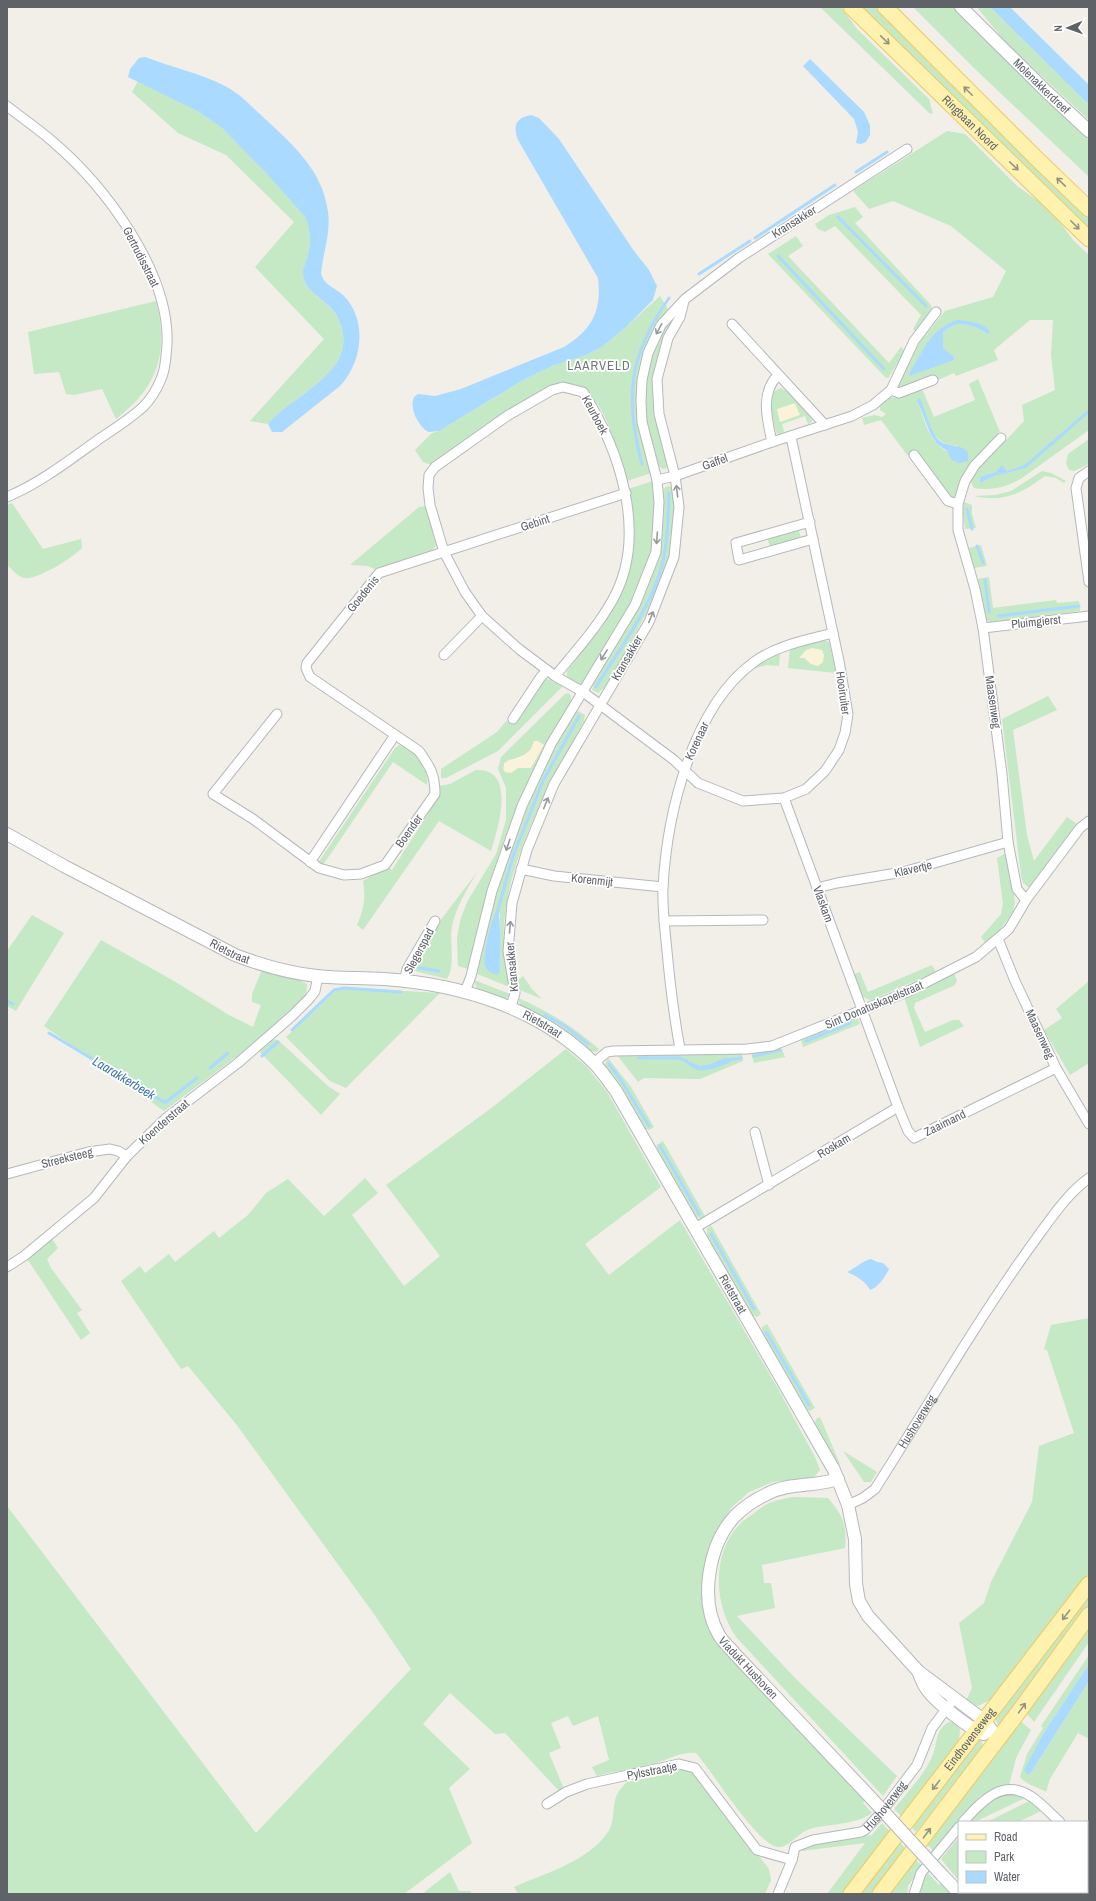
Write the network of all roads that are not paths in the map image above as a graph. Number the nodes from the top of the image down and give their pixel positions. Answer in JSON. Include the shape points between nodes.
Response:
{"nodes":[{"id":1,"x":851,"y":7,"type":"edge"},
{"id":2,"x":885,"y":7,"type":"edge"},
{"id":3,"x":961,"y":7,"type":"edge"},
{"id":4,"x":970,"y":7,"type":"edge"},
{"id":5,"x":996,"y":40,"type":"junction"},
{"id":6,"x":7,"y":106,"type":"edge"},
{"id":7,"x":1089,"y":130,"type":"edge"},
{"id":8,"x":907,"y":149,"type":"dead end"},
{"id":9,"x":1089,"y":209,"type":"edge"},
{"id":10,"x":1089,"y":239,"type":"edge"},
{"id":11,"x":684,"y":300,"type":"junction"},
{"id":12,"x":936,"y":312,"type":"dead end"},
{"id":13,"x":732,"y":324,"type":"dead end"},
{"id":14,"x":778,"y":375,"type":"junction"},
{"id":15,"x":934,"y":380,"type":"dead end"},
{"id":16,"x":891,"y":390,"type":"junction"},
{"id":17,"x":825,"y":426,"type":"junction"},
{"id":18,"x":791,"y":437,"type":"junction"},
{"id":19,"x":1001,"y":438,"type":"dead end"},
{"id":20,"x":772,"y":442,"type":"junction"},
{"id":21,"x":914,"y":455,"type":"dead end"},
{"id":22,"x":1089,"y":471,"type":"edge"},
{"id":23,"x":675,"y":476,"type":"junction"},
{"id":24,"x":657,"y":480,"type":"junction"},
{"id":25,"x":626,"y":493,"type":"junction"},
{"id":26,"x":7,"y":497,"type":"edge"},
{"id":27,"x":958,"y":504,"type":"junction"},
{"id":28,"x":810,"y":522,"type":"junction"},
{"id":29,"x":813,"y":538,"type":"junction"},
{"id":30,"x":444,"y":552,"type":"junction"},
{"id":31,"x":1089,"y":582,"type":"edge"},
{"id":32,"x":482,"y":616,"type":"junction"},
{"id":33,"x":1089,"y":616,"type":"edge"},
{"id":34,"x":983,"y":628,"type":"junction"},
{"id":35,"x":833,"y":633,"type":"junction"},
{"id":36,"x":444,"y":655,"type":"dead end"},
{"id":37,"x":306,"y":668,"type":"joint"},
{"id":38,"x":547,"y":670,"type":"junction"},
{"id":39,"x":555,"y":676,"type":"junction"},
{"id":40,"x":583,"y":692,"type":"junction"},
{"id":41,"x":600,"y":705,"type":"junction"},
{"id":42,"x":277,"y":714,"type":"dead end"},
{"id":43,"x":513,"y":718,"type":"dead end"},
{"id":44,"x":395,"y":735,"type":"junction"},
{"id":45,"x":684,"y":768,"type":"junction"},
{"id":46,"x":784,"y":798,"type":"junction"},
{"id":47,"x":1089,"y":821,"type":"edge"},
{"id":48,"x":7,"y":834,"type":"edge"},
{"id":49,"x":1008,"y":842,"type":"junction"},
{"id":50,"x":310,"y":862,"type":"junction"},
{"id":51,"x":522,"y":869,"type":"junction"},
{"id":52,"x":663,"y":887,"type":"junction"},
{"id":53,"x":817,"y":888,"type":"junction"},
{"id":54,"x":1026,"y":900,"type":"junction"},
{"id":55,"x":763,"y":920,"type":"dead end"},
{"id":56,"x":435,"y":921,"type":"dead end"},
{"id":57,"x":664,"y":921,"type":"junction"},
{"id":58,"x":998,"y":939,"type":"junction"},
{"id":59,"x":318,"y":976,"type":"junction"},
{"id":60,"x":404,"y":980,"type":"junction"},
{"id":61,"x":465,"y":992,"type":"junction"},
{"id":62,"x":511,"y":1007,"type":"junction"},
{"id":63,"x":862,"y":1010,"type":"junction"},
{"id":64,"x":680,"y":1049,"type":"junction"},
{"id":65,"x":594,"y":1063,"type":"junction"},
{"id":66,"x":1056,"y":1068,"type":"junction"},
{"id":67,"x":898,"y":1107,"type":"junction"},
{"id":68,"x":1089,"y":1124,"type":"edge"},
{"id":69,"x":755,"y":1132,"type":"dead end"},
{"id":70,"x":127,"y":1156,"type":"junction"},
{"id":71,"x":7,"y":1174,"type":"edge"},
{"id":72,"x":1089,"y":1178,"type":"edge"},
{"id":73,"x":769,"y":1185,"type":"junction"},
{"id":74,"x":695,"y":1228,"type":"junction"},
{"id":75,"x":7,"y":1268,"type":"edge"},
{"id":76,"x":838,"y":1479,"type":"junction"},
{"id":77,"x":848,"y":1505,"type":"junction"},
{"id":78,"x":1089,"y":1584,"type":"edge"},
{"id":79,"x":1089,"y":1615,"type":"edge"},
{"id":80,"x":918,"y":1671,"type":"junction"},
{"id":81,"x":955,"y":1698,"type":"junction"},
{"id":82,"x":946,"y":1708,"type":"junction"},
{"id":83,"x":981,"y":1726,"type":"junction"},
{"id":84,"x":998,"y":1739,"type":"junction"},
{"id":85,"x":547,"y":1804,"type":"dead end"},
{"id":86,"x":964,"y":1821,"type":"edge"},
{"id":87,"x":1059,"y":1821,"type":"edge"},
{"id":88,"x":958,"y":1828,"type":"edge"},
{"id":89,"x":792,"y":1860,"type":"junction"},
{"id":90,"x":958,"y":1892,"type":"edge"},
{"id":91,"x":778,"y":1894,"type":"edge"},
{"id":92,"x":851,"y":1894,"type":"edge"},
{"id":93,"x":880,"y":1894,"type":"edge"},
{"id":94,"x":914,"y":1894,"type":"edge"}],
"edges":[{"from":1,"to":10,"type":"main road","name":"Ringbaan Noord","one_way":true},
{"from":9,"to":2,"type":"main road","name":"Ringbaan Noord","one_way":true},
{"from":3,"to":5,"type":"street","name":"Molenakkerdreef"},
{"from":4,"to":5,"type":"street","name":"Molenakkerdreef","via":[[989,26]]},
{"from":5,"to":7,"type":"street","name":"Molenakkerdreef"},
{"from":6,"to":26,"type":"street","name":"Gertrudisstraat","via":[[74,162],[128,228],[156,281],[164,306],[167,331],[162,377],[156,391],[143,406],[64,464]]},
{"from":8,"to":11,"type":"street","name":"Kransakker","via":[[757,245]]},
{"from":11,"to":23,"type":"street","name":"Kransakker","via":[[680,317],[668,338],[657,379],[659,414]]},
{"from":11,"to":24,"type":"street","name":"Kransakker","one_way":true,"via":[[661,325],[648,353],[642,380],[642,422]]},
{"from":12,"to":16,"type":"street","name":"Gaffel","via":[[914,341]]},
{"from":13,"to":14,"type":"street"},
{"from":14,"to":17,"type":"street"},
{"from":14,"to":20,"type":"street","via":[[769,388],[766,407]]},
{"from":15,"to":16,"type":"street","via":[[899,393]]},
{"from":16,"to":17,"type":"street","name":"Gaffel","via":[[873,405]]},
{"from":17,"to":18,"type":"street","name":"Gaffel"},
{"from":18,"to":20,"type":"street","name":"Gaffel"},
{"from":18,"to":28,"type":"street","name":"Hooiruiter"},
{"from":19,"to":27,"type":"street","name":"Maasenweg","via":[[975,465],[965,481]]},
{"from":20,"to":23,"type":"street","name":"Gaffel"},
{"from":21,"to":27,"type":"street","via":[[948,501]]},
{"from":22,"to":31,"type":"street","via":[[1079,478],[1076,488]]},
{"from":23,"to":24,"type":"street","name":"Gaffel"},
{"from":41,"to":23,"type":"street","name":"Kransakker","one_way":true,"via":[[649,622],[674,557],[679,507]]},
{"from":24,"to":40,"type":"street","name":"Kransakker","one_way":true,"via":[[659,502],[656,552],[635,605]]},
{"from":25,"to":30,"type":"street","name":"Gebint"},
{"from":25,"to":30,"type":"street","name":"Keurboek","via":[[618,464],[595,411],[583,392],[563,387],[552,390],[507,416],[435,467],[429,475],[430,506]]},
{"from":25,"to":39,"type":"street","name":"Keurboek","via":[[628,540],[624,569],[612,600],[590,634]]},
{"from":27,"to":34,"type":"street","name":"Maasenweg","via":[[958,530]]},
{"from":28,"to":29,"type":"street","name":"Hooiruiter"},
{"from":28,"to":29,"type":"street","via":[[736,543],[739,560]]},
{"from":29,"to":35,"type":"street","name":"Hooiruiter"},
{"from":30,"to":32,"type":"street","name":"Keurboek","via":[[465,592]]},
{"from":30,"to":37,"type":"street","name":"Goedenis","via":[[379,573],[307,663]]},
{"from":32,"to":36,"type":"street"},
{"from":32,"to":38,"type":"street","name":"Keurboek"},
{"from":33,"to":34,"type":"street","name":"Pluimgierst"},
{"from":34,"to":49,"type":"street","name":"Maasenweg"},
{"from":35,"to":45,"type":"street","name":"Korenaar","via":[[772,650],[739,674],[715,702]]},
{"from":35,"to":46,"type":"street","name":"Hooiruiter","via":[[848,714],[846,733],[839,750],[825,771],[806,789]]},
{"from":37,"to":44,"type":"street","name":"Boender","via":[[310,677]]},
{"from":38,"to":39,"type":"street","name":"Keurboek"},
{"from":38,"to":43,"type":"street"},
{"from":39,"to":40,"type":"street","name":"Keurboek"},
{"from":40,"to":41,"type":"street","name":"Keurboek"},
{"from":40,"to":61,"type":"street","name":"Kransakker","one_way":true,"via":[[551,744],[522,806],[492,891]]},
{"from":41,"to":45,"type":"street","name":"Hooiruiter"},
{"from":51,"to":41,"type":"street","name":"Kransakker","one_way":true,"via":[[527,850],[554,784]]},
{"from":42,"to":50,"type":"street","name":"Boender","via":[[213,794],[253,819]]},
{"from":44,"to":50,"type":"street"},
{"from":44,"to":50,"type":"street","name":"Boender","via":[[419,751],[431,768],[435,794],[385,865],[361,874],[344,875],[319,868]]},
{"from":45,"to":46,"type":"street","name":"Hooiruiter","via":[[698,783],[743,801]]},
{"from":45,"to":52,"type":"street","name":"Korenaar","via":[[670,832]]},
{"from":46,"to":53,"type":"street","name":"Vlaskam"},
{"from":47,"to":54,"type":"street","name":"Sint Donatuskapelstraat","via":[[1080,828]]},
{"from":48,"to":59,"type":"street","name":"Rietstraat","via":[[235,955],[259,964]]},
{"from":49,"to":53,"type":"street","name":"Klavertje","via":[[903,872],[837,882]]},
{"from":49,"to":54,"type":"street","name":"Maasenweg","via":[[1018,889]]},
{"from":51,"to":52,"type":"street","name":"Korenmijt","via":[[554,876]]},
{"from":62,"to":51,"type":"street","name":"Kransakker","one_way":true,"via":[[515,993],[508,951],[512,903]]},
{"from":52,"to":57,"type":"street","name":"Korenaar"},
{"from":53,"to":63,"type":"street","name":"Vlaskam"},
{"from":54,"to":58,"type":"street","name":"Sint Donatuskapelstraat","via":[[1009,929]]},
{"from":55,"to":57,"type":"street"},
{"from":56,"to":60,"type":"street","name":"Slegerspad","via":[[407,969]]},
{"from":57,"to":64,"type":"street","name":"Korenaar","via":[[673,1013]]},
{"from":58,"to":63,"type":"street","name":"Sint Donatuskapelstraat","via":[[976,956],[907,992]]},
{"from":58,"to":66,"type":"street","name":"Maasenweg"},
{"from":59,"to":60,"type":"street","name":"Rietstraat"},
{"from":59,"to":70,"type":"street","name":"Koenderstraat","via":[[315,991],[293,1015],[238,1063],[166,1118]]},
{"from":60,"to":61,"type":"street","name":"Rietstraat"},
{"from":61,"to":62,"type":"street","name":"Rietstraat"},
{"from":62,"to":65,"type":"street","name":"Rietstraat","via":[[562,1035]]},
{"from":63,"to":64,"type":"street","name":"Sint Donatuskapelstraat","via":[[772,1046],[747,1049]]},
{"from":63,"to":67,"type":"street","name":"Zaaimand"},
{"from":64,"to":65,"type":"street","name":"Sint Donatuskapelstraat","via":[[607,1052]]},
{"from":65,"to":74,"type":"street","name":"Rietstraat","via":[[616,1091]]},
{"from":66,"to":67,"type":"street","name":"Zaaimand","via":[[914,1138],[908,1131]]},
{"from":66,"to":68,"type":"street","name":"Maasenweg"},
{"from":67,"to":73,"type":"street","name":"Roskam"},
{"from":69,"to":73,"type":"street"},
{"from":70,"to":71,"type":"street","name":"Streeksteeg","via":[[110,1149],[88,1152]]},
{"from":70,"to":75,"type":"street","name":"Koenderstraat","via":[[94,1198]]},
{"from":72,"to":77,"type":"street","name":"Hushoverweg","via":[[1052,1217],[1004,1284],[876,1489]]},
{"from":73,"to":74,"type":"street","name":"Roskam"},
{"from":74,"to":76,"type":"street","name":"Rietstraat"},
{"from":76,"to":77,"type":"street","name":"Rietstraat"},
{"from":76,"to":90,"type":"street","name":"Viadukt Hushoven","bridge":true,"via":[[768,1493],[734,1517],[712,1556],[708,1585],[709,1608],[719,1635],[735,1654]]},
{"from":77,"to":80,"type":"street","via":[[855,1539],[859,1601],[868,1616]]},
{"from":78,"to":83,"type":"main road","name":"Eindhovenseweg","one_way":true},
{"from":84,"to":79,"type":"main road","name":"Eindhovenseweg","one_way":true},
{"from":80,"to":81,"type":"street"},
{"from":80,"to":82,"type":"street","via":[[926,1689]]},
{"from":81,"to":82,"type":"street","name":"Hushoverweg"},
{"from":81,"to":83,"type":"street"},
{"from":82,"to":83,"type":"street"},
{"from":82,"to":89,"type":"street","name":"Hushoverweg","via":[[932,1728],[917,1765],[880,1814],[864,1830],[813,1840],[795,1847]]},
{"from":83,"to":84,"type":"street"},
{"from":83,"to":92,"type":"main road","name":"Eindhovenseweg","one_way":true},
{"from":93,"to":84,"type":"main road","name":"Eindhovenseweg","one_way":true},
{"from":85,"to":89,"type":"street","name":"Pylsstraatje","via":[[566,1792],[588,1784],[679,1764],[695,1768],[757,1850]]},
{"from":86,"to":87,"type":"street","via":[[981,1801],[996,1792],[1012,1789],[1032,1797]]},
{"from":88,"to":94,"type":"street","via":[[921,1873]]},
{"from":89,"to":91,"type":"street"}]}
